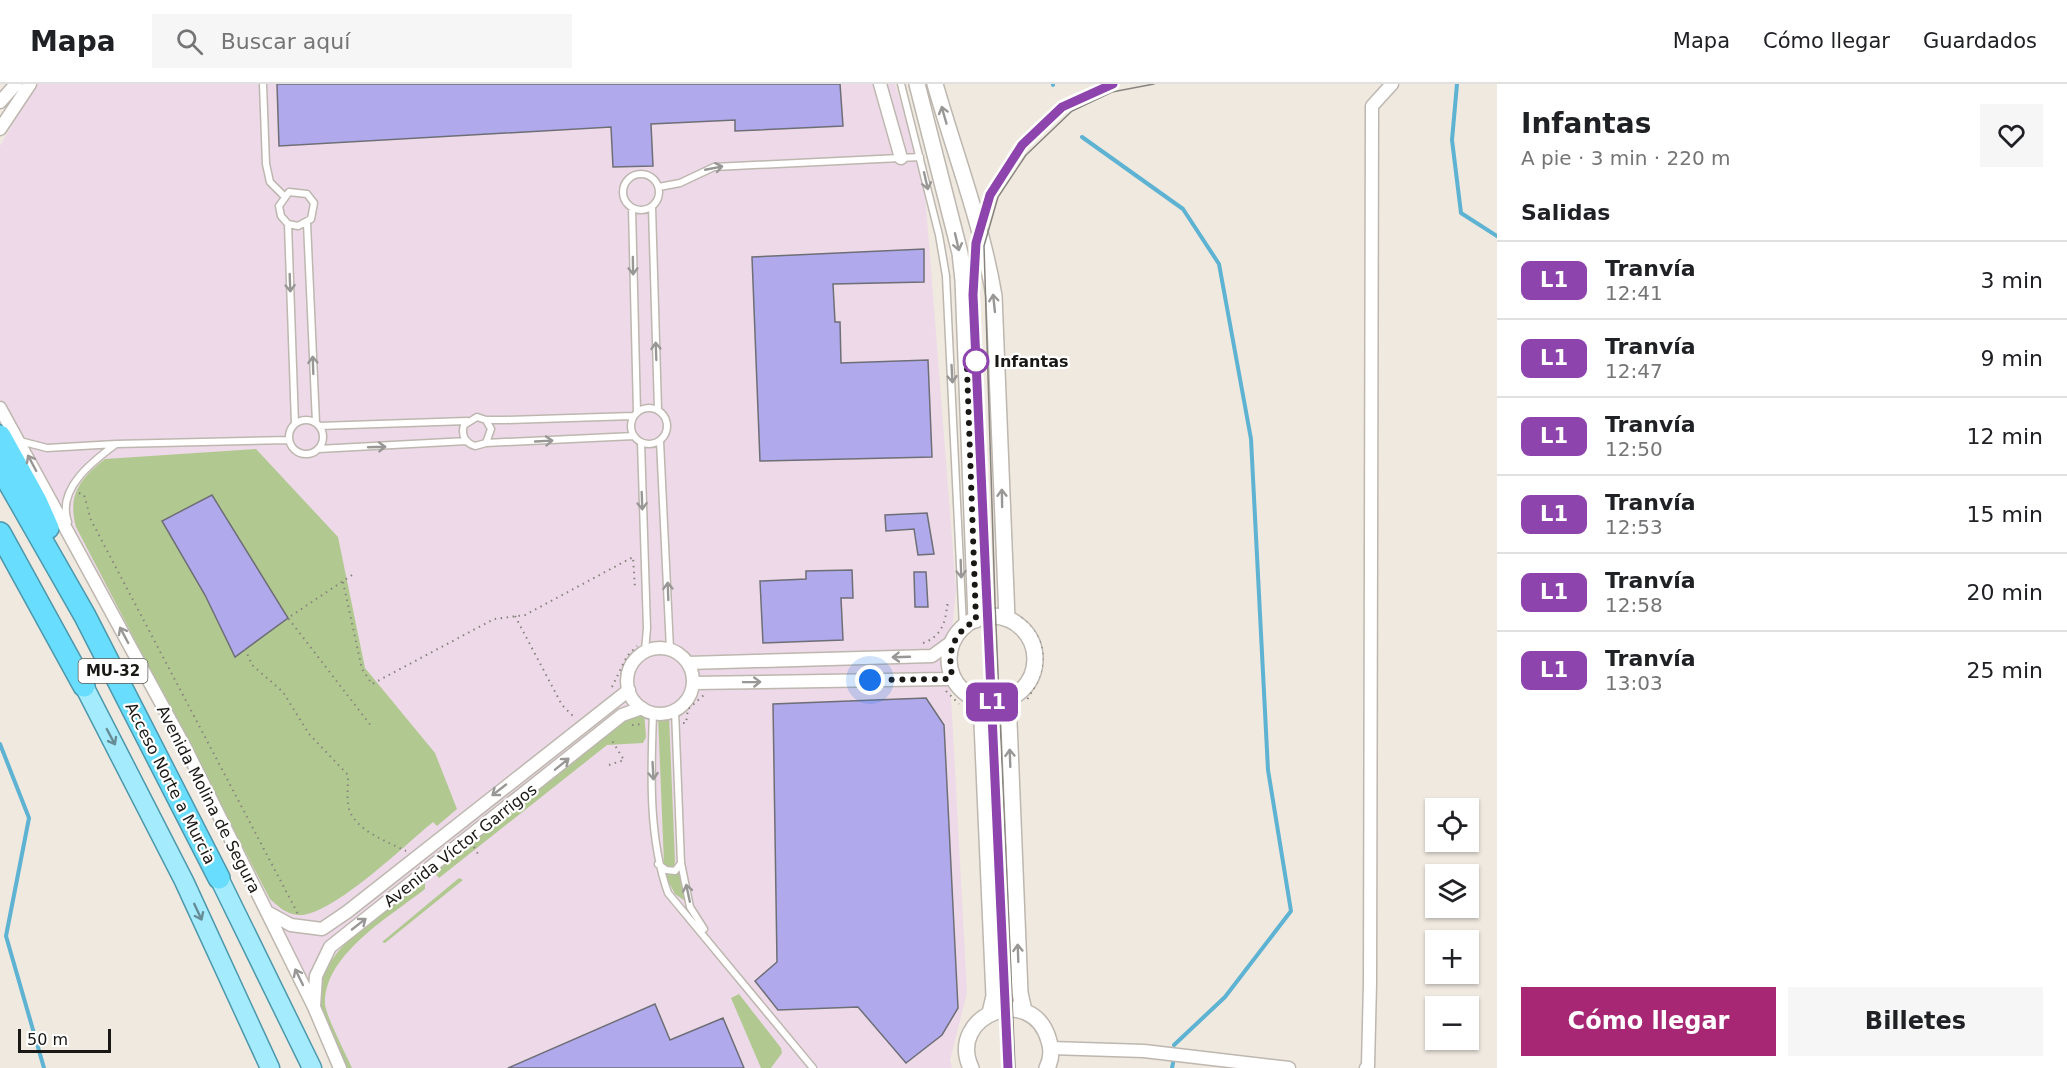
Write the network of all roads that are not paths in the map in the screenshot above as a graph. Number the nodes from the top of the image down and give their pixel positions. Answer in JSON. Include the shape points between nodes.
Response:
{"nodes":[{"id":1,"x":16,"y":84,"type":"edge"},
{"id":2,"x":30,"y":84,"type":"edge"},
{"id":3,"x":263,"y":84,"type":"edge"},
{"id":4,"x":880,"y":84,"type":"edge"},
{"id":5,"x":901,"y":84,"type":"edge"},
{"id":6,"x":917,"y":84,"type":"edge"},
{"id":7,"x":935,"y":84,"type":"edge"},
{"id":8,"x":1392,"y":84,"type":"edge"},
{"id":9,"x":0,"y":102,"type":"edge"},
{"id":10,"x":0,"y":129,"type":"edge"},
{"id":11,"x":920,"y":156,"type":"junction"},
{"id":12,"x":901,"y":158,"type":"junction"},
{"id":13,"x":659,"y":187,"type":"junction"},
{"id":14,"x":284,"y":196,"type":"junction"},
{"id":15,"x":652,"y":207,"type":"junction"},
{"id":16,"x":632,"y":208,"type":"junction"},
{"id":17,"x":307,"y":223,"type":"junction"},
{"id":18,"x":288,"y":224,"type":"junction"},
{"id":19,"x":0,"y":408,"type":"edge"},
{"id":20,"x":658,"y":409,"type":"junction"},
{"id":21,"x":635,"y":414,"type":"junction"},
{"id":22,"x":486,"y":420,"type":"junction"},
{"id":23,"x":467,"y":421,"type":"junction"},
{"id":24,"x":295,"y":424,"type":"junction"},
{"id":25,"x":317,"y":425,"type":"junction"},
{"id":26,"x":634,"y":436,"type":"junction"},
{"id":27,"x":10,"y":439,"type":"edge"},
{"id":28,"x":288,"y":440,"type":"junction"},
{"id":29,"x":467,"y":441,"type":"junction"},
{"id":30,"x":660,"y":441,"type":"junction"},
{"id":31,"x":486,"y":442,"type":"junction"},
{"id":32,"x":641,"y":442,"type":"junction"},
{"id":33,"x":116,"y":444,"type":"junction"},
{"id":34,"x":318,"y":449,"type":"junction"},
{"id":35,"x":0,"y":467,"type":"edge"},
{"id":36,"x":0,"y":533,"type":"edge"},
{"id":37,"x":0,"y":545,"type":"edge"},
{"id":38,"x":79,"y":550,"type":"junction"},
{"id":39,"x":85,"y":616,"type":"junction"},
{"id":40,"x":1012,"y":618,"type":"junction"},
{"id":41,"x":964,"y":629,"type":"junction"},
{"id":42,"x":670,"y":649,"type":"junction"},
{"id":43,"x":645,"y":651,"type":"junction"},
{"id":44,"x":688,"y":663,"type":"junction"},
{"id":45,"x":952,"y":675,"type":"junction"},
{"id":46,"x":693,"y":683,"type":"junction"},
{"id":47,"x":84,"y":686,"type":"junction"},
{"id":48,"x":629,"y":690,"type":"junction"},
{"id":49,"x":1012,"y":698,"type":"junction"},
{"id":50,"x":967,"y":702,"type":"junction"},
{"id":51,"x":647,"y":710,"type":"junction"},
{"id":52,"x":675,"y":710,"type":"junction"},
{"id":53,"x":658,"y":863,"type":"junction"},
{"id":54,"x":681,"y":863,"type":"junction"},
{"id":55,"x":219,"y":878,"type":"joint"},
{"id":56,"x":267,"y":912,"type":"junction"},
{"id":57,"x":714,"y":945,"type":"junction"},
{"id":58,"x":314,"y":1007,"type":"junction"},
{"id":59,"x":1024,"y":1011,"type":"junction"},
{"id":60,"x":990,"y":1013,"type":"junction"},
{"id":61,"x":1051,"y":1048,"type":"junction"},
{"id":62,"x":1256,"y":1066,"type":"edge"},
{"id":63,"x":270,"y":1068,"type":"edge"},
{"id":64,"x":312,"y":1068,"type":"edge"},
{"id":65,"x":340,"y":1068,"type":"edge"},
{"id":66,"x":813,"y":1068,"type":"edge"},
{"id":67,"x":971,"y":1068,"type":"edge"},
{"id":68,"x":1047,"y":1068,"type":"edge"},
{"id":69,"x":1289,"y":1068,"type":"edge"},
{"id":70,"x":1365,"y":1068,"type":"edge"}],
"edges":[{"from":1,"to":9,"type":"street"},
{"from":2,"to":10,"type":"street"},
{"from":3,"to":14,"type":"lane","via":[[266,164],[270,182]]},
{"from":4,"to":12,"type":"street"},
{"from":5,"to":11,"type":"lane"},
{"from":6,"to":41,"type":"street","one_way":true,"via":[[961,262]]},
{"from":40,"to":7,"type":"street","one_way":true,"via":[[994,296],[977,222]]},
{"from":8,"to":70,"type":"street","via":[[1372,106],[1370,983]]},
{"from":11,"to":12,"type":"lane"},
{"from":11,"to":41,"type":"lane","one_way":true,"via":[[946,276]]},
{"from":13,"to":12,"type":"lane","one_way":true,"via":[[680,183],[714,167]]},
{"from":13,"to":15,"type":"lane"},
{"from":13,"to":16,"type":"lane","via":[[646,174],[628,179],[623,196]]},
{"from":14,"to":17,"type":"lane","via":[[301,191],[311,198],[315,208]]},
{"from":14,"to":18,"type":"lane","via":[[279,211]]},
{"from":15,"to":16,"type":"lane"},
{"from":20,"to":15,"type":"lane","one_way":true},
{"from":16,"to":21,"type":"lane","one_way":true},
{"from":17,"to":18,"type":"lane"},
{"from":25,"to":17,"type":"lane","one_way":true},
{"from":18,"to":24,"type":"lane","one_way":true},
{"from":19,"to":27,"type":"street","name":"Avenida Molina de Segura"},
{"from":20,"to":21,"type":"lane","via":[[651,407]]},
{"from":20,"to":30,"type":"lane","via":[[668,427]]},
{"from":21,"to":22,"type":"lane"},
{"from":21,"to":26,"type":"lane","via":[[631,426]]},
{"from":22,"to":23,"type":"lane","via":[[477,417]]},
{"from":22,"to":31,"type":"lane","via":[[491,429]]},
{"from":23,"to":25,"type":"lane"},
{"from":23,"to":29,"type":"lane","via":[[462,434]]},
{"from":24,"to":25,"type":"lane","via":[[303,420]]},
{"from":24,"to":28,"type":"lane"},
{"from":25,"to":34,"type":"lane","via":[[323,439]]},
{"from":31,"to":26,"type":"lane","one_way":true},
{"from":26,"to":32,"type":"lane"},
{"from":27,"to":33,"type":"lane","via":[[47,448]]},
{"from":38,"to":27,"type":"street","name":"Avenida Molina de Segura","one_way":true},
{"from":27,"to":39,"type":"highway"},
{"from":28,"to":33,"type":"lane"},
{"from":28,"to":34,"type":"lane","via":[[301,454]]},
{"from":29,"to":31,"type":"lane","via":[[475,446]]},
{"from":34,"to":29,"type":"lane","one_way":true},
{"from":30,"to":32,"type":"lane"},
{"from":42,"to":30,"type":"lane","one_way":true},
{"from":32,"to":43,"type":"lane","one_way":true},
{"from":33,"to":38,"type":"lane","via":[[90,463],[70,489],[65,514]]},
{"from":35,"to":39,"type":"highway","name":"Acceso Norte a Murcia","number":"MU-32"},
{"from":36,"to":47,"type":"highway","number":"MU-32"},
{"from":37,"to":47,"type":"highway"},
{"from":56,"to":38,"type":"street","name":"Avenida Molina de Segura","one_way":true,"via":[[185,747]]},
{"from":39,"to":55,"type":"highway","name":"Acceso Norte a Murcia","number":"MU-32"},
{"from":40,"to":41,"type":"street","via":[[992,616]]},
{"from":40,"to":49,"type":"street","via":[[1028,635],[1034,656],[1031,679]]},
{"from":41,"to":44,"type":"street","one_way":true,"via":[[932,656]]},
{"from":41,"to":45,"type":"street","via":[[949,660]]},
{"from":42,"to":43,"type":"street"},
{"from":42,"to":44,"type":"street"},
{"from":43,"to":48,"type":"street","via":[[630,668]]},
{"from":44,"to":46,"type":"street"},
{"from":46,"to":45,"type":"street","one_way":true,"via":[[947,679]]},
{"from":45,"to":50,"type":"street"},
{"from":46,"to":52,"type":"street","via":[[684,704]]},
{"from":47,"to":63,"type":"main road","one_way":true,"via":[[184,881]]},
{"from":48,"to":51,"type":"street"},
{"from":48,"to":56,"type":"street","name":"Avenida Víctor Garrigos","one_way":true,"via":[[322,929],[291,925]]},
{"from":49,"to":50,"type":"street"},
{"from":59,"to":49,"type":"street","one_way":true,"via":[[1020,993],[1009,722]]},
{"from":50,"to":60,"type":"street","via":[[982,723],[994,996]]},
{"from":51,"to":52,"type":"street"},
{"from":51,"to":53,"type":"lane","one_way":true},
{"from":58,"to":51,"type":"street","name":"Avenida Víctor Garrigos","one_way":true,"via":[[316,976],[330,947],[622,715]]},
{"from":52,"to":54,"type":"lane"},
{"from":53,"to":54,"type":"lane","via":[[675,871]]},
{"from":53,"to":57,"type":"lane","via":[[668,893]]},
{"from":57,"to":54,"type":"lane","one_way":true,"via":[[690,907]]},
{"from":55,"to":64,"type":"main road","name":"Avenida Molina de Segura"},
{"from":58,"to":56,"type":"street","name":"Avenida Molina de Segura","one_way":true},
{"from":57,"to":66,"type":"lane"},
{"from":58,"to":65,"type":"street","name":"Avenida Molina de Segura"},
{"from":59,"to":60,"type":"street","via":[[1007,1008]]},
{"from":59,"to":61,"type":"street","via":[[1042,1026]]},
{"from":60,"to":67,"type":"street","via":[[973,1029],[968,1040]]},
{"from":61,"to":62,"type":"street","via":[[1144,1051]]},
{"from":61,"to":68,"type":"street"},
{"from":62,"to":69,"type":"street"}]}
